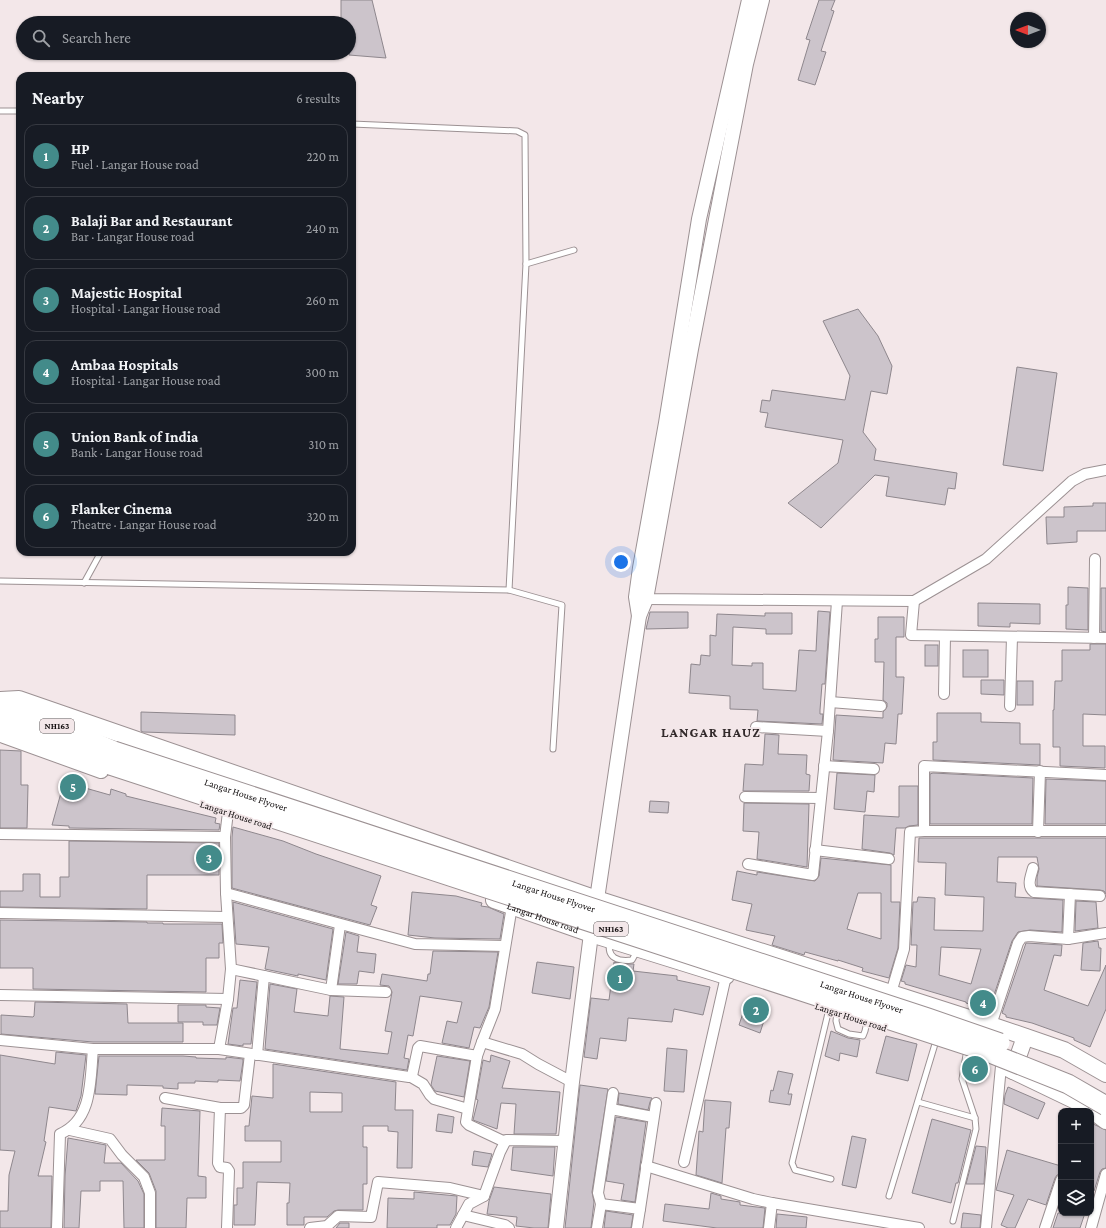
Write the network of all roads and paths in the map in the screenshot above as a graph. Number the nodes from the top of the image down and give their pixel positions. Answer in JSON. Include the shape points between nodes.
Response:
{"nodes":[{"id":1,"x":749,"y":0,"type":"edge"},
{"id":2,"x":762,"y":0,"type":"edge"},
{"id":3,"x":0,"y":111,"type":"edge"},
{"id":4,"x":16,"y":112,"type":"edge"},
{"id":5,"x":356,"y":124,"type":"edge"},
{"id":6,"x":574,"y":250,"type":"dead end"},
{"id":7,"x":526,"y":264,"type":"junction"},
{"id":8,"x":1106,"y":470,"type":"edge"},
{"id":9,"x":99,"y":556,"type":"edge"},
{"id":10,"x":1095,"y":559,"type":"dead end"},
{"id":11,"x":0,"y":581,"type":"edge"},
{"id":12,"x":84,"y":583,"type":"junction"},
{"id":13,"x":509,"y":590,"type":"junction"},
{"id":14,"x":641,"y":598,"type":"junction"},
{"id":15,"x":837,"y":601,"type":"junction"},
{"id":16,"x":914,"y":601,"type":"junction"},
{"id":17,"x":945,"y":636,"type":"junction"},
{"id":18,"x":1012,"y":637,"type":"junction"},
{"id":19,"x":1094,"y":638,"type":"junction"},
{"id":20,"x":1106,"y":638,"type":"edge"},
{"id":21,"x":944,"y":694,"type":"dead end"},
{"id":22,"x":0,"y":701,"type":"edge"},
{"id":23,"x":830,"y":702,"type":"junction"},
{"id":24,"x":881,"y":706,"type":"dead end"},
{"id":25,"x":1010,"y":706,"type":"dead end"},
{"id":26,"x":0,"y":720,"type":"edge"},
{"id":27,"x":756,"y":727,"type":"dead end"},
{"id":28,"x":0,"y":729,"type":"edge"},
{"id":29,"x":828,"y":732,"type":"junction"},
{"id":30,"x":553,"y":749,"type":"dead end"},
{"id":31,"x":112,"y":758,"type":"junction"},
{"id":32,"x":824,"y":766,"type":"junction"},
{"id":33,"x":874,"y":769,"type":"dead end"},
{"id":34,"x":1040,"y":771,"type":"junction"},
{"id":35,"x":1106,"y":775,"type":"edge"},
{"id":36,"x":745,"y":797,"type":"dead end"},
{"id":37,"x":820,"y":798,"type":"junction"},
{"id":38,"x":228,"y":812,"type":"junction"},
{"id":39,"x":924,"y":831,"type":"junction"},
{"id":40,"x":1106,"y":831,"type":"edge"},
{"id":41,"x":1038,"y":832,"type":"junction"},
{"id":42,"x":0,"y":834,"type":"edge"},
{"id":43,"x":225,"y":838,"type":"junction"},
{"id":44,"x":815,"y":850,"type":"junction"},
{"id":45,"x":889,"y":859,"type":"dead end"},
{"id":46,"x":748,"y":864,"type":"dead end"},
{"id":47,"x":508,"y":868,"type":"junction"},
{"id":48,"x":1033,"y":868,"type":"dead end"},
{"id":49,"x":226,"y":893,"type":"junction"},
{"id":50,"x":1070,"y":894,"type":"junction"},
{"id":51,"x":1100,"y":896,"type":"dead end"},
{"id":52,"x":597,"y":899,"type":"junction"},
{"id":53,"x":505,"y":904,"type":"junction"},
{"id":54,"x":0,"y":913,"type":"edge"},
{"id":55,"x":227,"y":917,"type":"junction"},
{"id":56,"x":340,"y":925,"type":"junction"},
{"id":57,"x":1106,"y":933,"type":"edge"},
{"id":58,"x":591,"y":934,"type":"junction"},
{"id":59,"x":718,"y":938,"type":"junction"},
{"id":60,"x":1068,"y":939,"type":"junction"},
{"id":61,"x":505,"y":946,"type":"junction"},
{"id":62,"x":230,"y":969,"type":"junction"},
{"id":63,"x":710,"y":971,"type":"junction"},
{"id":64,"x":264,"y":976,"type":"junction"},
{"id":65,"x":726,"y":976,"type":"junction"},
{"id":66,"x":331,"y":990,"type":"junction"},
{"id":67,"x":386,"y":992,"type":"dead end"},
{"id":68,"x":891,"y":993,"type":"junction"},
{"id":69,"x":0,"y":995,"type":"edge"},
{"id":70,"x":228,"y":999,"type":"junction"},
{"id":71,"x":833,"y":1011,"type":"junction"},
{"id":72,"x":992,"y":1025,"type":"junction"},
{"id":73,"x":1025,"y":1037,"type":"junction"},
{"id":74,"x":0,"y":1040,"type":"edge"},
{"id":75,"x":482,"y":1042,"type":"junction"},
{"id":76,"x":935,"y":1044,"type":"junction"},
{"id":77,"x":93,"y":1049,"type":"junction"},
{"id":78,"x":219,"y":1049,"type":"junction"},
{"id":79,"x":253,"y":1055,"type":"junction"},
{"id":80,"x":966,"y":1055,"type":"junction"},
{"id":81,"x":477,"y":1056,"type":"junction"},
{"id":82,"x":1007,"y":1069,"type":"junction"},
{"id":83,"x":1106,"y":1074,"type":"edge"},
{"id":84,"x":411,"y":1077,"type":"junction"},
{"id":85,"x":572,"y":1082,"type":"junction"},
{"id":86,"x":1106,"y":1092,"type":"edge"},
{"id":87,"x":613,"y":1093,"type":"dead end"},
{"id":88,"x":165,"y":1098,"type":"dead end"},
{"id":89,"x":656,"y":1102,"type":"dead end"},
{"id":90,"x":918,"y":1102,"type":"junction"},
{"id":91,"x":1106,"y":1106,"type":"edge"},
{"id":92,"x":220,"y":1108,"type":"junction"},
{"id":93,"x":1085,"y":1108,"type":"edge"},
{"id":94,"x":468,"y":1109,"type":"junction"},
{"id":95,"x":611,"y":1109,"type":"junction"},
{"id":96,"x":1094,"y":1114,"type":"edge"},
{"id":97,"x":654,"y":1117,"type":"junction"},
{"id":98,"x":975,"y":1118,"type":"junction"},
{"id":99,"x":1106,"y":1121,"type":"edge"},
{"id":100,"x":70,"y":1130,"type":"junction"},
{"id":101,"x":505,"y":1142,"type":"junction"},
{"id":102,"x":566,"y":1142,"type":"junction"},
{"id":103,"x":684,"y":1162,"type":"dead end"},
{"id":104,"x":646,"y":1166,"type":"junction"},
{"id":105,"x":1106,"y":1174,"type":"edge"},
{"id":106,"x":831,"y":1179,"type":"dead end"},
{"id":107,"x":1058,"y":1189,"type":"edge"},
{"id":108,"x":484,"y":1196,"type":"junction"},
{"id":109,"x":889,"y":1196,"type":"dead end"},
{"id":110,"x":772,"y":1203,"type":"junction"},
{"id":111,"x":600,"y":1204,"type":"junction"},
{"id":112,"x":640,"y":1209,"type":"junction"},
{"id":113,"x":463,"y":1215,"type":"junction"},
{"id":114,"x":953,"y":1221,"type":"dead end"},
{"id":115,"x":57,"y":1228,"type":"edge"},
{"id":116,"x":150,"y":1228,"type":"edge"},
{"id":117,"x":227,"y":1228,"type":"edge"},
{"id":118,"x":310,"y":1228,"type":"edge"},
{"id":119,"x":456,"y":1228,"type":"edge"},
{"id":120,"x":509,"y":1228,"type":"edge"},
{"id":121,"x":556,"y":1228,"type":"edge"},
{"id":122,"x":597,"y":1228,"type":"edge"},
{"id":123,"x":637,"y":1228,"type":"edge"},
{"id":124,"x":769,"y":1228,"type":"edge"},
{"id":125,"x":919,"y":1228,"type":"edge"},
{"id":126,"x":986,"y":1228,"type":"edge"},
{"id":127,"x":1045,"y":1228,"type":"edge"},
{"id":128,"x":1091,"y":1228,"type":"edge"}],
"edges":[{"from":1,"to":14,"type":"street","via":[[699,219]]},
{"from":2,"to":14,"type":"street","via":[[746,64]]},
{"from":3,"to":4,"type":"lane"},
{"from":5,"to":7,"type":"lane","via":[[518,131],[525,135]]},
{"from":6,"to":7,"type":"lane"},
{"from":7,"to":13,"type":"lane"},
{"from":8,"to":16,"type":"street","via":[[1084,474],[1072,481],[986,559]]},
{"from":9,"to":12,"type":"lane"},
{"from":10,"to":19,"type":"street"},
{"from":11,"to":12,"type":"lane"},
{"from":12,"to":13,"type":"lane"},
{"from":13,"to":30,"type":"lane","via":[[562,605]]},
{"from":14,"to":15,"type":"street"},
{"from":14,"to":52,"type":"street"},
{"from":15,"to":16,"type":"street"},
{"from":15,"to":23,"type":"street"},
{"from":16,"to":17,"type":"street","via":[[911,635]]},
{"from":17,"to":18,"type":"street"},
{"from":17,"to":21,"type":"street"},
{"from":18,"to":19,"type":"street"},
{"from":18,"to":25,"type":"street"},
{"from":19,"to":20,"type":"street"},
{"from":22,"to":31,"type":"highway","name":"Langar House Flyover","number":"NH163"},
{"from":22,"to":47,"type":"main road","via":[[19,699]]},
{"from":23,"to":24,"type":"street"},
{"from":23,"to":29,"type":"street"},
{"from":26,"to":31,"type":"highway","name":"Langar House Flyover","number":"NH163"},
{"from":27,"to":29,"type":"street"},
{"from":28,"to":38,"type":"main road","name":"Langar House road","via":[[4,735],[76,762]]},
{"from":29,"to":32,"type":"street"},
{"from":31,"to":86,"type":"highway","name":"Langar House Flyover","number":"NH163","bridge":true,"via":[[935,1020],[1027,1053],[1073,1073]]},
{"from":31,"to":91,"type":"highway","name":"Langar House Flyover","number":"NH163","bridge":true,"via":[[985,1051],[1068,1084]]},
{"from":32,"to":33,"type":"street"},
{"from":32,"to":37,"type":"street"},
{"from":34,"to":35,"type":"street"},
{"from":34,"to":39,"type":"street","via":[[924,766]]},
{"from":34,"to":41,"type":"street"},
{"from":36,"to":37,"type":"street"},
{"from":37,"to":44,"type":"street"},
{"from":38,"to":43,"type":"street"},
{"from":38,"to":53,"type":"main road","name":"Langar House road"},
{"from":39,"to":41,"type":"street"},
{"from":39,"to":68,"type":"street","via":[[910,832],[904,949]]},
{"from":40,"to":41,"type":"street"},
{"from":42,"to":43,"type":"street"},
{"from":43,"to":49,"type":"street"},
{"from":44,"to":45,"type":"street"},
{"from":44,"to":46,"type":"street","via":[[813,875]]},
{"from":47,"to":52,"type":"main road"},
{"from":47,"to":53,"type":"main road"},
{"from":48,"to":50,"type":"street","via":[[1030,890]]},
{"from":49,"to":55,"type":"street"},
{"from":49,"to":56,"type":"street"},
{"from":50,"to":51,"type":"street"},
{"from":50,"to":60,"type":"street"},
{"from":52,"to":59,"type":"main road"},
{"from":53,"to":58,"type":"main road","name":"Langar House road"},
{"from":53,"to":61,"type":"street"},
{"from":54,"to":55,"type":"street"},
{"from":55,"to":62,"type":"street"},
{"from":56,"to":61,"type":"street","via":[[415,944]]},
{"from":56,"to":66,"type":"street"},
{"from":57,"to":60,"type":"street"},
{"from":58,"to":63,"type":"main road","name":"Langar House road"},
{"from":58,"to":85,"type":"street"},
{"from":59,"to":63,"type":"main road"},
{"from":59,"to":68,"type":"main road"},
{"from":60,"to":72,"type":"street","via":[[1029,936],[1019,940]]},
{"from":61,"to":75,"type":"street","via":[[495,1009]]},
{"from":62,"to":64,"type":"street"},
{"from":62,"to":70,"type":"street"},
{"from":63,"to":65,"type":"main road","name":"Langar House road"},
{"from":64,"to":66,"type":"street"},
{"from":64,"to":79,"type":"street"},
{"from":65,"to":71,"type":"main road","name":"Langar House road"},
{"from":65,"to":103,"type":"street"},
{"from":66,"to":67,"type":"street"},
{"from":68,"to":72,"type":"main road"},
{"from":69,"to":70,"type":"street"},
{"from":70,"to":78,"type":"street"},
{"from":71,"to":76,"type":"main road","name":"Langar House road"},
{"from":71,"to":106,"type":"lane","via":[[792,1163],[795,1170]]},
{"from":72,"to":73,"type":"main road"},
{"from":73,"to":82,"type":"main road"},
{"from":73,"to":83,"type":"main road","via":[[1064,1050]]},
{"from":74,"to":77,"type":"street"},
{"from":75,"to":81,"type":"street"},
{"from":75,"to":85,"type":"street","via":[[522,1054]]},
{"from":76,"to":80,"type":"main road","name":"Langar House road"},
{"from":76,"to":90,"type":"lane"},
{"from":77,"to":78,"type":"street"},
{"from":77,"to":100,"type":"street","via":[[88,1100],[84,1111]]},
{"from":78,"to":79,"type":"street"},
{"from":79,"to":84,"type":"street"},
{"from":79,"to":92,"type":"street","via":[[242,1107]]},
{"from":80,"to":82,"type":"main road","name":"Langar House road"},
{"from":80,"to":98,"type":"lane","via":[[962,1079]]},
{"from":81,"to":84,"type":"street","via":[[421,1046],[418,1048]]},
{"from":81,"to":94,"type":"street"},
{"from":82,"to":93,"type":"main road","name":"Langar House road"},
{"from":82,"to":126,"type":"street"},
{"from":84,"to":94,"type":"street","via":[[423,1084],[434,1099]]},
{"from":85,"to":102,"type":"street"},
{"from":87,"to":95,"type":"street"},
{"from":88,"to":92,"type":"street"},
{"from":89,"to":97,"type":"street"},
{"from":90,"to":98,"type":"lane"},
{"from":90,"to":109,"type":"lane"},
{"from":92,"to":117,"type":"street","via":[[218,1163],[220,1167],[229,1171]]},
{"from":94,"to":101,"type":"street","via":[[467,1124]]},
{"from":95,"to":97,"type":"street"},
{"from":95,"to":111,"type":"street","via":[[598,1193]]},
{"from":96,"to":99,"type":"main road","name":"Langar House road"},
{"from":97,"to":104,"type":"street"},
{"from":98,"to":114,"type":"lane","via":[[976,1129]]},
{"from":100,"to":115,"type":"street","via":[[60,1134]]},
{"from":100,"to":116,"type":"street","via":[[110,1139],[144,1177],[150,1193]]},
{"from":101,"to":102,"type":"street"},
{"from":101,"to":108,"type":"street"},
{"from":102,"to":121,"type":"street"},
{"from":104,"to":110,"type":"street"},
{"from":104,"to":112,"type":"street"},
{"from":105,"to":128,"type":"street"},
{"from":107,"to":127,"type":"street"},
{"from":108,"to":113,"type":"street","via":[[469,1204]]},
{"from":108,"to":118,"type":"street","via":[[450,1188],[378,1182],[371,1217],[338,1216],[328,1226]]},
{"from":110,"to":124,"type":"street"},
{"from":110,"to":125,"type":"street"},
{"from":111,"to":112,"type":"street"},
{"from":111,"to":122,"type":"street"},
{"from":112,"to":123,"type":"street"},
{"from":113,"to":119,"type":"street"},
{"from":113,"to":120,"type":"street"}]}
